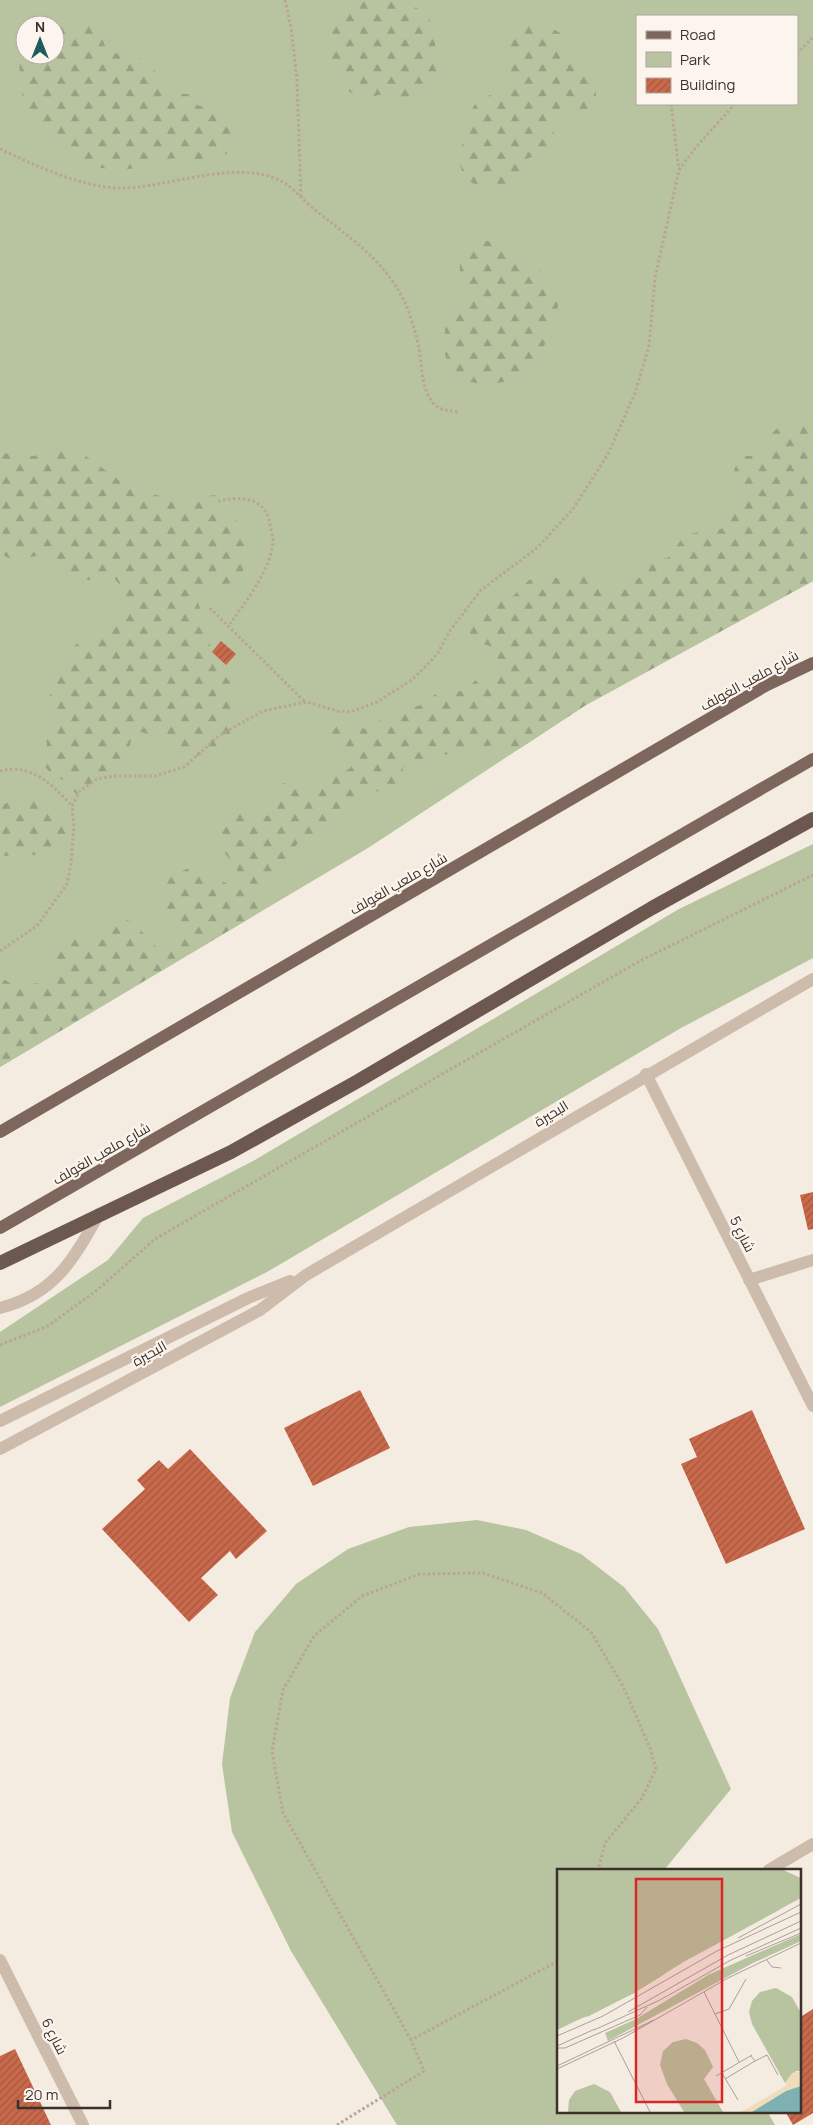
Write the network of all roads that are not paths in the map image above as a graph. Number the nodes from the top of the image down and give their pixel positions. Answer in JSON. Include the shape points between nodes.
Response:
{"nodes":[{"id":1,"x":813,"y":657,"type":"edge"},
{"id":2,"x":813,"y":663,"type":"edge"},
{"id":3,"x":767,"y":685,"type":"junction"},
{"id":4,"x":813,"y":758,"type":"edge"},
{"id":5,"x":813,"y":819,"type":"edge"},
{"id":6,"x":813,"y":979,"type":"edge"},
{"id":7,"x":646,"y":1074,"type":"junction"},
{"id":8,"x":0,"y":1132,"type":"edge"},
{"id":9,"x":99,"y":1214,"type":"junction"},
{"id":10,"x":0,"y":1228,"type":"edge"},
{"id":11,"x":813,"y":1260,"type":"edge"},
{"id":12,"x":0,"y":1263,"type":"edge"},
{"id":13,"x":306,"y":1275,"type":"junction"},
{"id":14,"x":749,"y":1280,"type":"junction"},
{"id":15,"x":0,"y":1308,"type":"edge"},
{"id":16,"x":813,"y":1406,"type":"edge"},
{"id":17,"x":0,"y":1421,"type":"edge"},
{"id":18,"x":0,"y":1449,"type":"edge"},
{"id":19,"x":813,"y":1844,"type":"edge"},
{"id":20,"x":771,"y":1869,"type":"edge"},
{"id":21,"x":0,"y":1960,"type":"edge"},
{"id":22,"x":83,"y":2125,"type":"edge"}],
"edges":[{"from":1,"to":3,"type":"main road"},
{"from":2,"to":3,"type":"main road","name":"شارع ملعب الغولف"},
{"from":3,"to":8,"type":"main road","name":"شارع ملعب الغولف"},
{"from":4,"to":10,"type":"main road","name":"شارع ملعب الغولف"},
{"from":5,"to":9,"type":"highway","via":[[652,908],[231,1152]]},
{"from":6,"to":7,"type":"street","name":"البحيرة"},
{"from":7,"to":13,"type":"street","name":"البحيرة"},
{"from":7,"to":14,"type":"street","name":"شارع 5"},
{"from":9,"to":12,"type":"highway"},
{"from":9,"to":15,"type":"street","via":[[71,1262],[41,1292]]},
{"from":11,"to":14,"type":"street"},
{"from":13,"to":17,"type":"street","name":"البحيرة","via":[[248,1298]]},
{"from":13,"to":18,"type":"street","name":"البحيرة","via":[[260,1310]]},
{"from":14,"to":16,"type":"street","name":"شارع 5"},
{"from":19,"to":20,"type":"street"},
{"from":21,"to":22,"type":"street","name":"شارع 6"}]}
